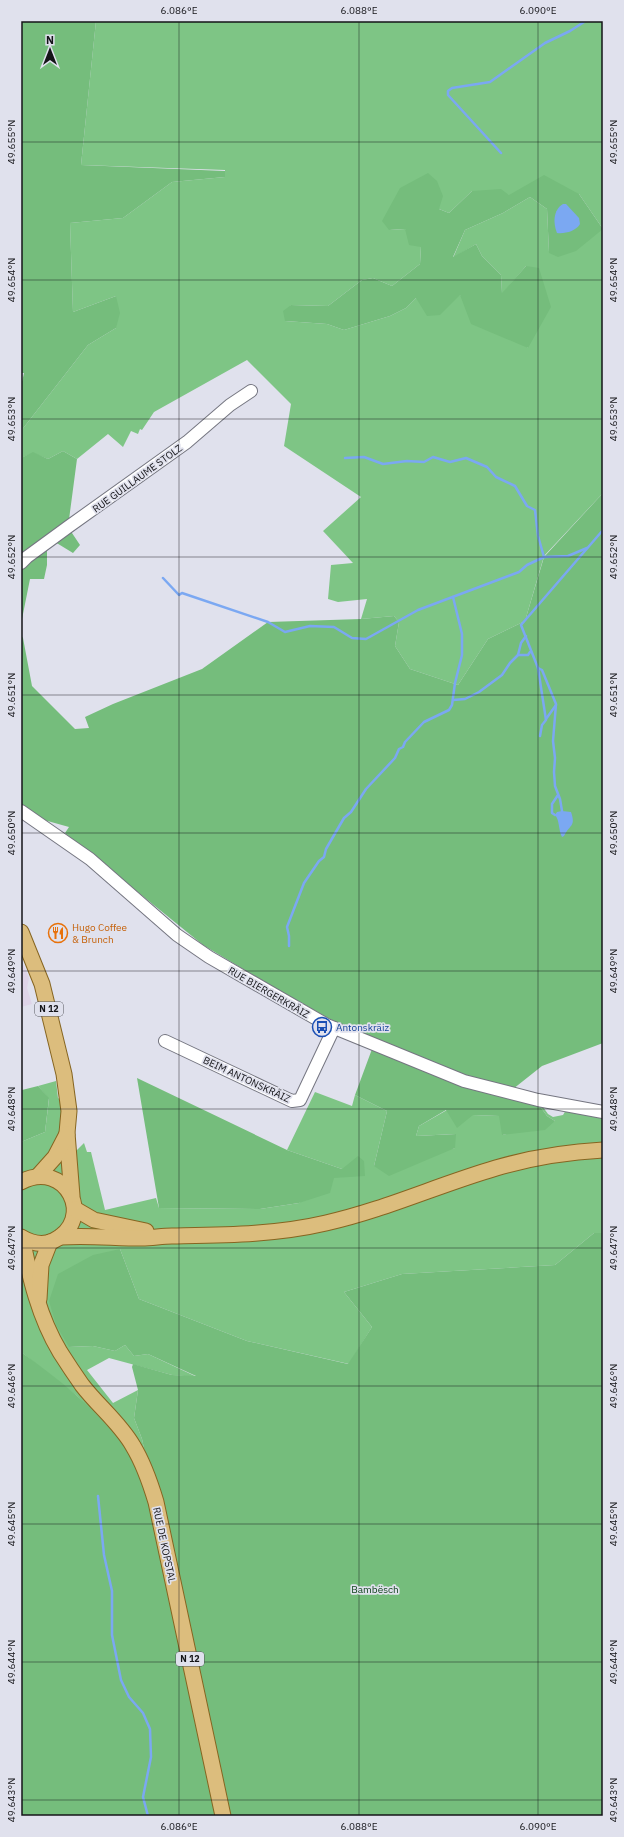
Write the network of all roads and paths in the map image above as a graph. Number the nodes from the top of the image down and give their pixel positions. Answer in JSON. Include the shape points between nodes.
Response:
{"nodes":[{"id":1,"x":251,"y":391,"type":"dead end"},
{"id":2,"x":21,"y":563,"type":"edge"},
{"id":3,"x":21,"y":811,"type":"edge"},
{"id":4,"x":21,"y":932,"type":"edge"},
{"id":5,"x":334,"y":1028,"type":"junction"},
{"id":6,"x":166,"y":1041,"type":"dead end"},
{"id":7,"x":603,"y":1112,"type":"edge"},
{"id":8,"x":67,"y":1133,"type":"junction"},
{"id":9,"x":603,"y":1150,"type":"edge"},
{"id":10,"x":27,"y":1178,"type":"edge"},
{"id":11,"x":73,"y":1203,"type":"junction"},
{"id":12,"x":166,"y":1236,"type":"junction"},
{"id":13,"x":21,"y":1237,"type":"edge"},
{"id":14,"x":55,"y":1240,"type":"junction"},
{"id":15,"x":38,"y":1304,"type":"junction"},
{"id":16,"x":223,"y":1816,"type":"edge"}],
"edges":[{"from":1,"to":2,"type":"street","name":"RUE GUILLAUME STOLZ","via":[[230,405],[187,442],[27,556]]},
{"from":3,"to":5,"type":"street","name":"RUE BIERGERKRÄIZ","via":[[90,860],[177,935],[209,957]]},
{"from":4,"to":8,"type":"main road","number":"N 12","via":[[42,984],[58,1044],[67,1090]]},
{"from":5,"to":6,"type":"street","name":"BEIM ANTONSKRÄIZ","via":[[300,1100],[292,1101]]},
{"from":5,"to":7,"type":"street","name":"RUE BIERGERKRÄIZ","via":[[464,1081],[538,1100]]},
{"from":8,"to":10,"type":"main road","number":"N 12","via":[[55,1158]]},
{"from":8,"to":11,"type":"main road","number":"N 12"},
{"from":9,"to":12,"type":"main road","via":[[551,1156],[497,1168],[325,1224],[249,1234]]},
{"from":10,"to":11,"type":"main road","via":[[48,1177],[58,1180],[66,1187]]},
{"from":11,"to":12,"type":"main road","via":[[94,1220]]},
{"from":11,"to":14,"type":"main road","name":"RUE DE KOPSTAL","via":[[71,1225]]},
{"from":12,"to":14,"type":"main road","via":[[143,1238],[88,1235]]},
{"from":13,"to":14,"type":"main road","via":[[41,1243]]},
{"from":13,"to":15,"type":"main road","name":"RUE DE KOPSTAL","number":"N 12","via":[[30,1282]]},
{"from":14,"to":15,"type":"main road","name":"RUE DE KOPSTAL","number":"N 12","via":[[41,1265]]},
{"from":15,"to":16,"type":"main road","name":"RUE DE KOPSTAL","number":"N 12","via":[[60,1352],[83,1386],[133,1445],[147,1474],[156,1502]]}]}
